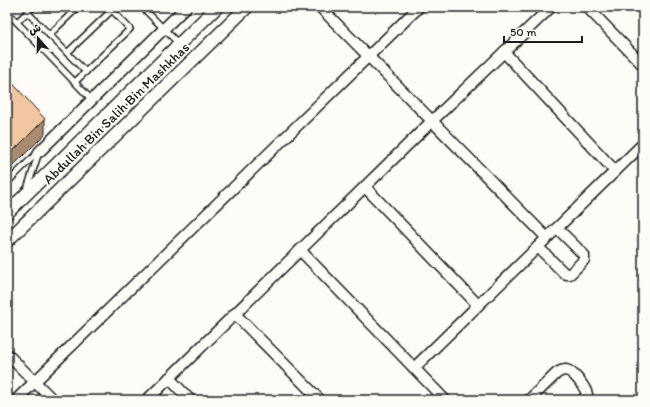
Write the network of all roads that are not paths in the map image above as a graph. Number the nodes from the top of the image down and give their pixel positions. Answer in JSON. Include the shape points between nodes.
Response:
{"nodes":[{"id":1,"x":34,"y":7,"type":"edge"},
{"id":2,"x":78,"y":7,"type":"edge"},
{"id":3,"x":142,"y":7,"type":"edge"},
{"id":4,"x":186,"y":7,"type":"edge"},
{"id":5,"x":217,"y":7,"type":"edge"},
{"id":6,"x":247,"y":7,"type":"edge"},
{"id":7,"x":320,"y":7,"type":"edge"},
{"id":8,"x":419,"y":7,"type":"edge"},
{"id":9,"x":550,"y":7,"type":"edge"},
{"id":10,"x":587,"y":7,"type":"edge"},
{"id":11,"x":111,"y":8,"type":"edge"},
{"id":12,"x":7,"y":12,"type":"edge"},
{"id":13,"x":28,"y":13,"type":"junction"},
{"id":14,"x":17,"y":22,"type":"junction"},
{"id":15,"x":164,"y":29,"type":"junction"},
{"id":16,"x":49,"y":35,"type":"junction"},
{"id":17,"x":179,"y":44,"type":"junction"},
{"id":18,"x":504,"y":52,"type":"junction"},
{"id":19,"x":67,"y":53,"type":"junction"},
{"id":20,"x":368,"y":57,"type":"junction"},
{"id":21,"x":643,"y":65,"type":"edge"},
{"id":22,"x":86,"y":72,"type":"junction"},
{"id":23,"x":75,"y":82,"type":"junction"},
{"id":24,"x":91,"y":99,"type":"junction"},
{"id":25,"x":432,"y":121,"type":"junction"},
{"id":26,"x":643,"y":144,"type":"edge"},
{"id":27,"x":39,"y":152,"type":"junction"},
{"id":28,"x":615,"y":171,"type":"junction"},
{"id":29,"x":7,"y":183,"type":"edge"},
{"id":30,"x":365,"y":187,"type":"junction"},
{"id":31,"x":26,"y":195,"type":"junction"},
{"id":32,"x":7,"y":213,"type":"edge"},
{"id":33,"x":557,"y":228,"type":"junction"},
{"id":34,"x":547,"y":238,"type":"junction"},
{"id":35,"x":7,"y":241,"type":"edge"},
{"id":36,"x":538,"y":247,"type":"junction"},
{"id":37,"x":300,"y":250,"type":"junction"},
{"id":38,"x":478,"y":305,"type":"junction"},
{"id":39,"x":235,"y":314,"type":"junction"},
{"id":40,"x":7,"y":354,"type":"edge"},
{"id":41,"x":414,"y":368,"type":"junction"},
{"id":42,"x":169,"y":378,"type":"junction"},
{"id":43,"x":35,"y":382,"type":"junction"},
{"id":44,"x":16,"y":400,"type":"edge"},
{"id":45,"x":53,"y":400,"type":"edge"},
{"id":46,"x":147,"y":400,"type":"edge"},
{"id":47,"x":190,"y":400,"type":"edge"},
{"id":48,"x":320,"y":400,"type":"edge"},
{"id":49,"x":445,"y":400,"type":"edge"},
{"id":50,"x":530,"y":400,"type":"edge"},
{"id":51,"x":583,"y":400,"type":"edge"}],
"edges":[{"from":1,"to":13,"type":"lane"},
{"from":2,"to":16,"type":"lane"},
{"from":3,"to":15,"type":"lane"},
{"from":4,"to":15,"type":"street"},
{"from":5,"to":17,"type":"street","name":"Abdullah Bin Salih Bin Mashkhas"},
{"from":6,"to":35,"type":"street","name":"Abdullah Bin Salih Bin Mashkhas"},
{"from":7,"to":20,"type":"street"},
{"from":8,"to":20,"type":"street"},
{"from":9,"to":18,"type":"street"},
{"from":10,"to":21,"type":"street"},
{"from":11,"to":19,"type":"lane"},
{"from":11,"to":22,"type":"lane","via":[[130,29]]},
{"from":12,"to":14,"type":"lane"},
{"from":13,"to":14,"type":"lane"},
{"from":13,"to":16,"type":"lane"},
{"from":14,"to":23,"type":"lane"},
{"from":15,"to":17,"type":"lane"},
{"from":15,"to":24,"type":"street"},
{"from":16,"to":19,"type":"lane"},
{"from":17,"to":31,"type":"street","name":"Abdullah Bin Salih Bin Mashkhas"},
{"from":18,"to":25,"type":"street"},
{"from":18,"to":28,"type":"street"},
{"from":19,"to":22,"type":"lane"},
{"from":20,"to":25,"type":"street"},
{"from":20,"to":43,"type":"street"},
{"from":22,"to":23,"type":"lane"},
{"from":23,"to":24,"type":"lane"},
{"from":24,"to":27,"type":"street"},
{"from":25,"to":30,"type":"street"},
{"from":25,"to":34,"type":"street"},
{"from":26,"to":28,"type":"street"},
{"from":27,"to":29,"type":"lane"},
{"from":27,"to":31,"type":"lane"},
{"from":28,"to":33,"type":"street"},
{"from":30,"to":37,"type":"street"},
{"from":30,"to":38,"type":"street"},
{"from":31,"to":32,"type":"street","name":"Abdullah Bin Salih Bin Mashkhas"},
{"from":33,"to":34,"type":"street"},
{"from":33,"to":36,"type":"street","via":[[584,255],[584,260],[570,274],[564,273]]},
{"from":34,"to":36,"type":"street"},
{"from":36,"to":38,"type":"street"},
{"from":37,"to":39,"type":"street"},
{"from":37,"to":41,"type":"street"},
{"from":38,"to":41,"type":"street"},
{"from":39,"to":42,"type":"street"},
{"from":39,"to":48,"type":"street"},
{"from":40,"to":43,"type":"street"},
{"from":41,"to":49,"type":"street"},
{"from":42,"to":46,"type":"street"},
{"from":42,"to":47,"type":"street"},
{"from":43,"to":44,"type":"street"},
{"from":43,"to":45,"type":"street"},
{"from":50,"to":51,"type":"street","via":[[562,370],[571,372],[586,388],[587,394]]}]}
